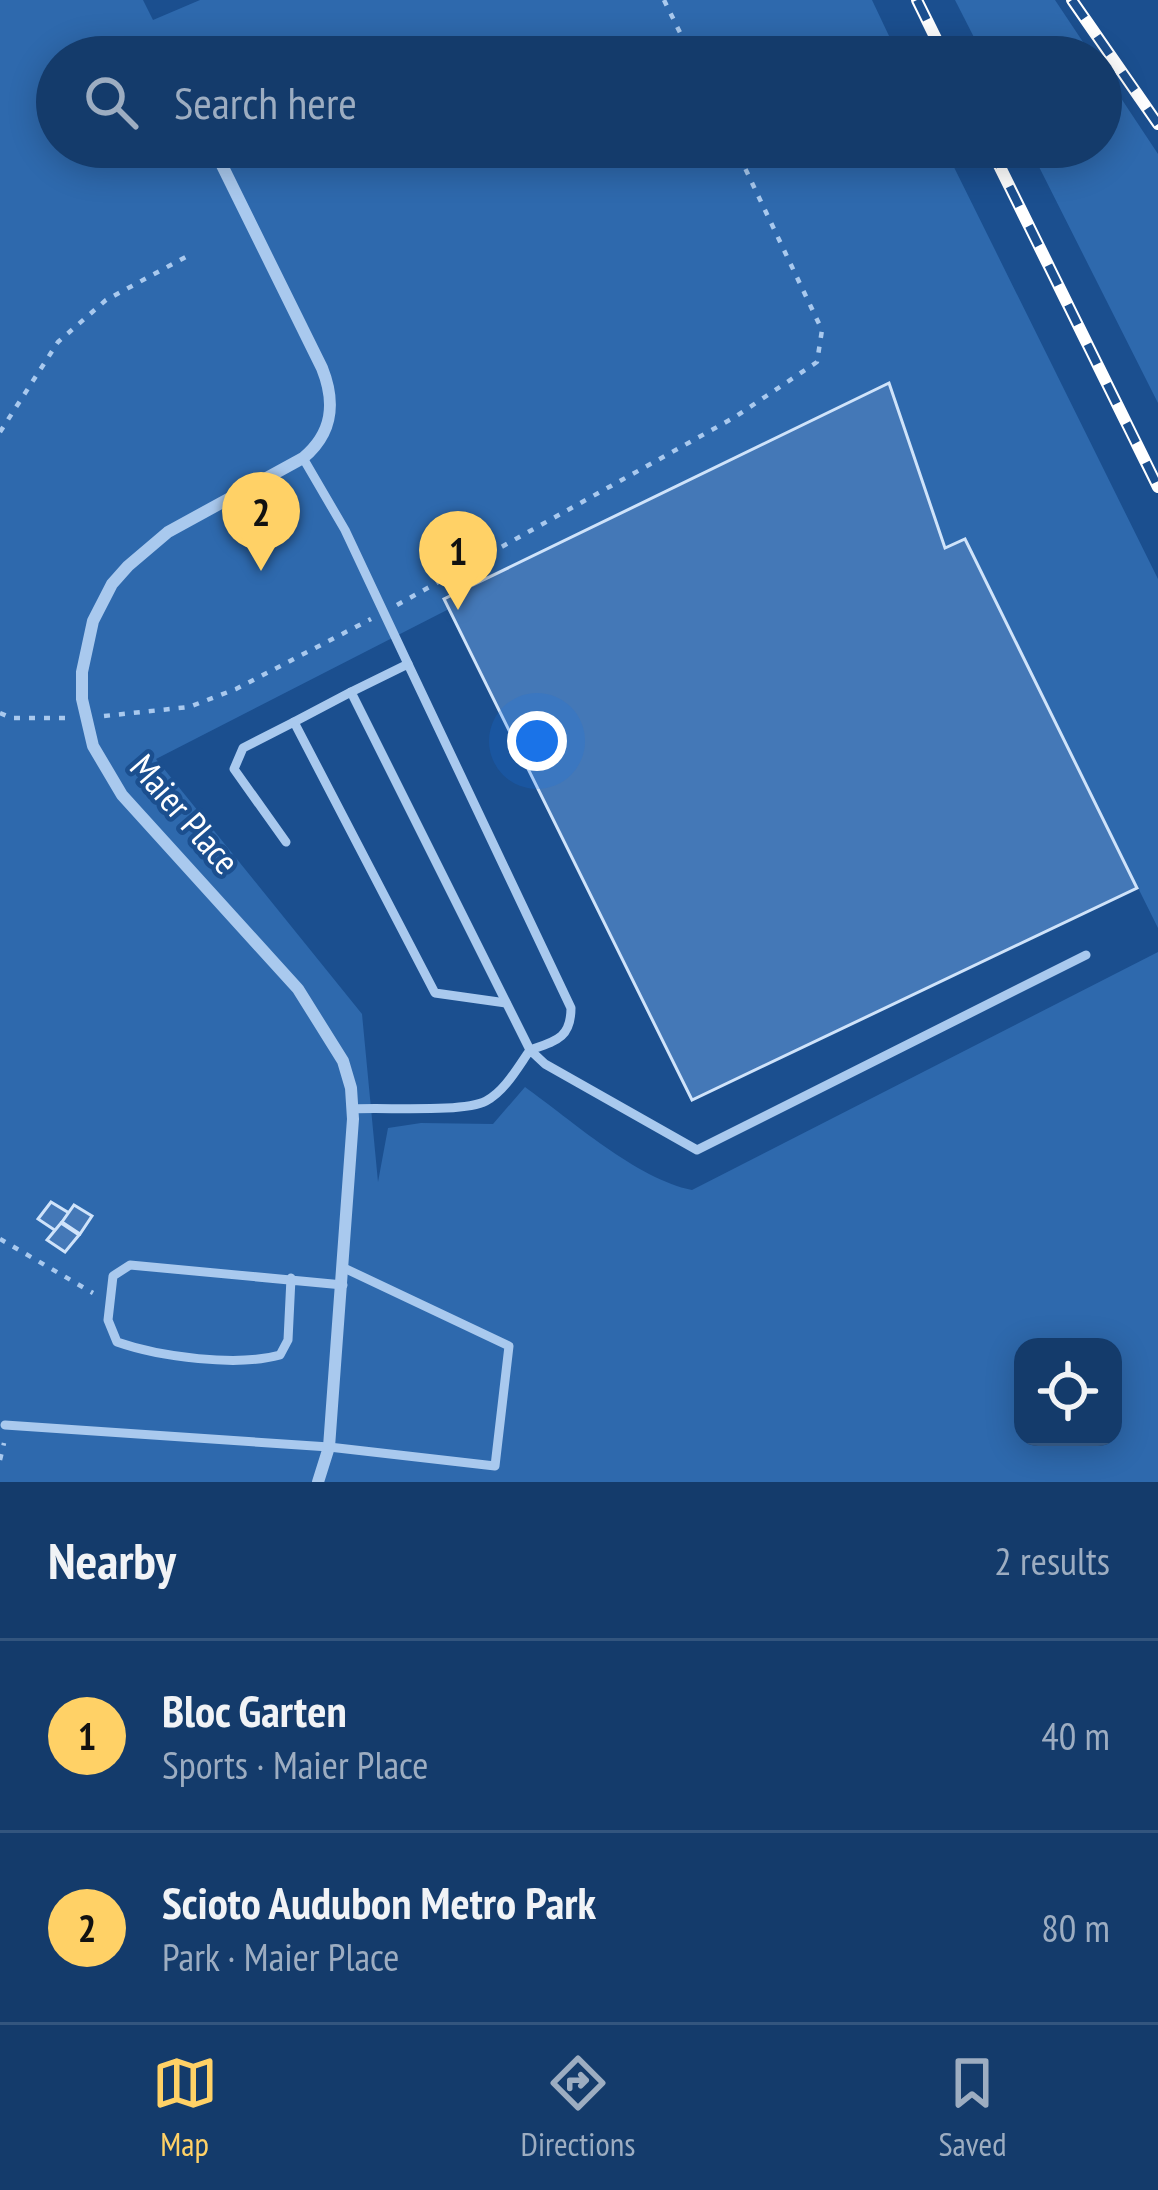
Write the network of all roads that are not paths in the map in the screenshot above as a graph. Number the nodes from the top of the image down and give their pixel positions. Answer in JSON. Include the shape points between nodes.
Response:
{"nodes":[{"id":1,"x":223,"y":168,"type":"edge"},
{"id":2,"x":303,"y":458,"type":"junction"},
{"id":3,"x":408,"y":664,"type":"junction"},
{"id":4,"x":351,"y":692,"type":"junction"},
{"id":5,"x":294,"y":722,"type":"junction"},
{"id":6,"x":286,"y":842,"type":"dead end"},
{"id":7,"x":1086,"y":955,"type":"dead end"},
{"id":8,"x":506,"y":1003,"type":"junction"},
{"id":9,"x":530,"y":1050,"type":"junction"},
{"id":10,"x":353,"y":1109,"type":"junction"},
{"id":11,"x":344,"y":1268,"type":"junction"},
{"id":12,"x":291,"y":1278,"type":"junction"},
{"id":13,"x":343,"y":1285,"type":"junction"},
{"id":14,"x":5,"y":1425,"type":"dead end"},
{"id":15,"x":329,"y":1447,"type":"junction"},
{"id":16,"x":318,"y":1482,"type":"edge"}],
"edges":[{"from":1,"to":2,"type":"street","via":[[331,389],[328,428]]},
{"from":2,"to":3,"type":"lane"},
{"from":2,"to":10,"type":"street","name":"Maier Place","via":[[168,532],[128,566],[93,621],[82,699],[93,746],[122,795],[323,1024],[343,1061]]},
{"from":3,"to":4,"type":"lane"},
{"from":3,"to":9,"type":"lane","via":[[571,1008],[561,1040]]},
{"from":4,"to":5,"type":"lane"},
{"from":4,"to":8,"type":"lane"},
{"from":5,"to":6,"type":"lane","via":[[243,748],[234,769]]},
{"from":5,"to":8,"type":"lane","via":[[435,993]]},
{"from":7,"to":9,"type":"lane","via":[[697,1150]]},
{"from":8,"to":9,"type":"lane"},
{"from":9,"to":10,"type":"lane","via":[[487,1101]]},
{"from":10,"to":11,"type":"street","name":"Maier Place"},
{"from":11,"to":13,"type":"street","name":"Maier Place"},
{"from":11,"to":15,"type":"lane","via":[[509,1346],[495,1466]]},
{"from":12,"to":12,"type":"lane","via":[[130,1265],[113,1276],[108,1321],[117,1342],[146,1352],[258,1361],[280,1354],[287,1340]]},
{"from":12,"to":13,"type":"lane"},
{"from":13,"to":15,"type":"street","name":"Maier Place"},
{"from":14,"to":15,"type":"lane"},
{"from":15,"to":16,"type":"street","name":"Maier Place"}]}
